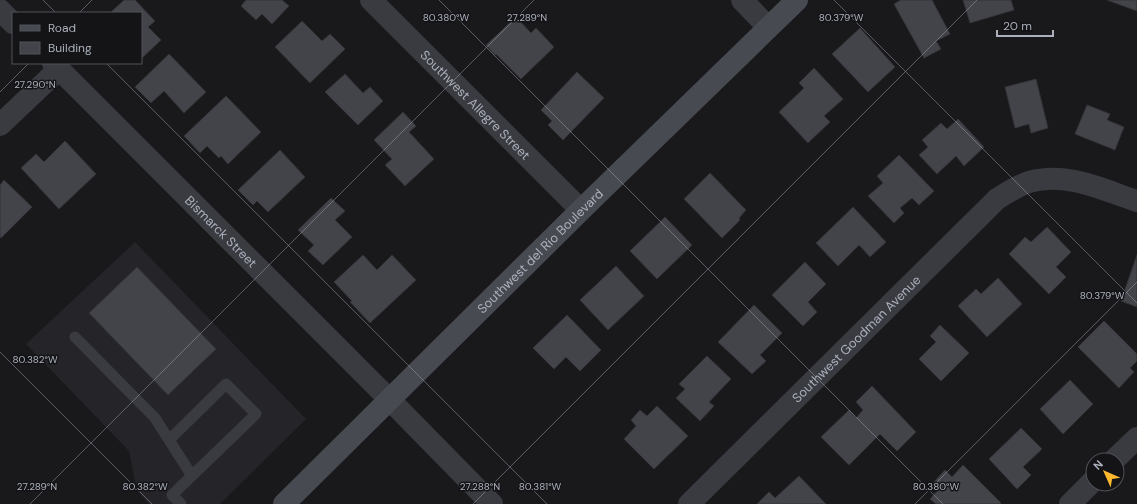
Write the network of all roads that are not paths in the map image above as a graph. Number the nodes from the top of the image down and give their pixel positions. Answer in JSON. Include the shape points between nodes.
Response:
{"nodes":[{"id":1,"x":372,"y":0,"type":"edge"},
{"id":2,"x":742,"y":0,"type":"edge"},
{"id":3,"x":797,"y":0,"type":"edge"},
{"id":4,"x":0,"y":10,"type":"edge"},
{"id":5,"x":12,"y":22,"type":"edge"},
{"id":6,"x":768,"y":27,"type":"junction"},
{"id":7,"x":56,"y":66,"type":"edge"},
{"id":8,"x":0,"y":125,"type":"edge"},
{"id":9,"x":1137,"y":201,"type":"edge"},
{"id":10,"x":581,"y":210,"type":"junction"},
{"id":11,"x":75,"y":337,"type":"dead end"},
{"id":12,"x":389,"y":399,"type":"junction"},
{"id":13,"x":1137,"y":438,"type":"edge"},
{"id":14,"x":169,"y":440,"type":"junction"},
{"id":15,"x":1122,"y":452,"type":"edge"},
{"id":16,"x":192,"y":476,"type":"junction"},
{"id":17,"x":1085,"y":489,"type":"edge"},
{"id":18,"x":181,"y":504,"type":"edge"},
{"id":19,"x":284,"y":504,"type":"edge"},
{"id":20,"x":492,"y":504,"type":"edge"},
{"id":21,"x":689,"y":504,"type":"edge"},
{"id":22,"x":1070,"y":504,"type":"edge"}],
"edges":[{"from":1,"to":10,"type":"street","name":"Southwest Allegre Street"},
{"from":2,"to":6,"type":"street"},
{"from":3,"to":6,"type":"street","name":"Southwest del Rio Boulevard"},
{"from":4,"to":5,"type":"street"},
{"from":6,"to":10,"type":"street","name":"Southwest del Rio Boulevard"},
{"from":7,"to":8,"type":"street"},
{"from":7,"to":12,"type":"street","name":"Bismarck Street"},
{"from":9,"to":21,"type":"street","name":"Southwest Goodman Avenue","via":[[1060,178],[1029,182],[1013,189],[997,200]]},
{"from":10,"to":12,"type":"street","name":"Southwest del Rio Boulevard"},
{"from":11,"to":14,"type":"lane","via":[[155,418]]},
{"from":12,"to":19,"type":"street","name":"Southwest del Rio Boulevard"},
{"from":12,"to":20,"type":"street","name":"Bismarck Street"},
{"from":13,"to":15,"type":"street"},
{"from":14,"to":16,"type":"lane"},
{"from":14,"to":16,"type":"lane","via":[[226,384],[256,414]]},
{"from":16,"to":18,"type":"lane","via":[[172,495]]},
{"from":17,"to":22,"type":"street"}]}
